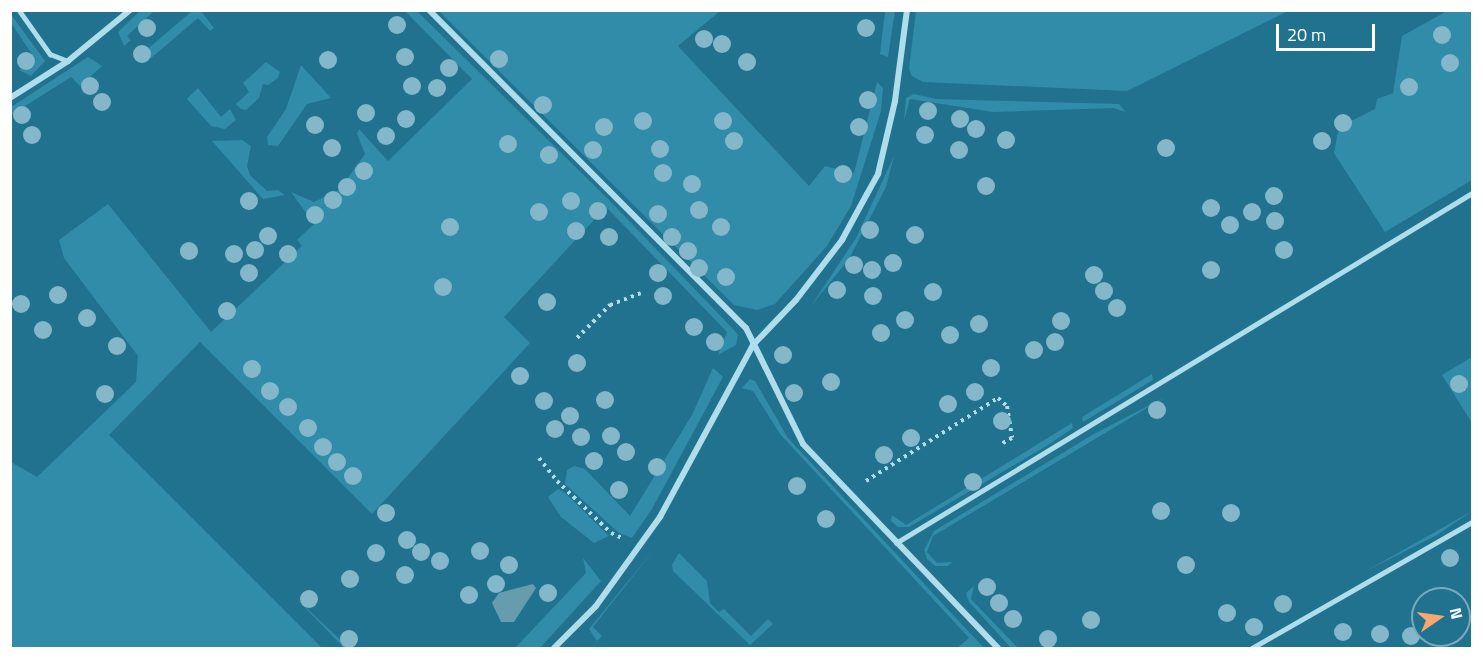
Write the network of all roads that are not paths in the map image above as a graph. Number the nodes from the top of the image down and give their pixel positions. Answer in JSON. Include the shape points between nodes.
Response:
{"nodes":[{"id":1,"x":18,"y":10,"type":"edge"},
{"id":2,"x":130,"y":10,"type":"edge"},
{"id":3,"x":429,"y":10,"type":"edge"},
{"id":4,"x":907,"y":10,"type":"edge"},
{"id":5,"x":68,"y":61,"type":"junction"},
{"id":6,"x":10,"y":98,"type":"edge"},
{"id":7,"x":1473,"y":194,"type":"edge"},
{"id":8,"x":753,"y":345,"type":"junction"},
{"id":9,"x":1473,"y":522,"type":"edge"},
{"id":10,"x":896,"y":543,"type":"junction"},
{"id":11,"x":554,"y":648,"type":"edge"},
{"id":12,"x":998,"y":648,"type":"edge"},
{"id":13,"x":1252,"y":648,"type":"edge"}],
"edges":[{"from":1,"to":5,"type":"lane","via":[[50,54]]},
{"from":2,"to":5,"type":"street"},
{"from":3,"to":8,"type":"street","via":[[746,328]]},
{"from":4,"to":8,"type":"street","via":[[895,101],[878,174],[842,240],[796,300]]},
{"from":5,"to":6,"type":"street"},
{"from":7,"to":10,"type":"lane"},
{"from":8,"to":10,"type":"street","via":[[803,444]]},
{"from":8,"to":11,"type":"street","via":[[660,517],[596,606]]},
{"from":9,"to":13,"type":"lane"},
{"from":10,"to":12,"type":"street"}]}
